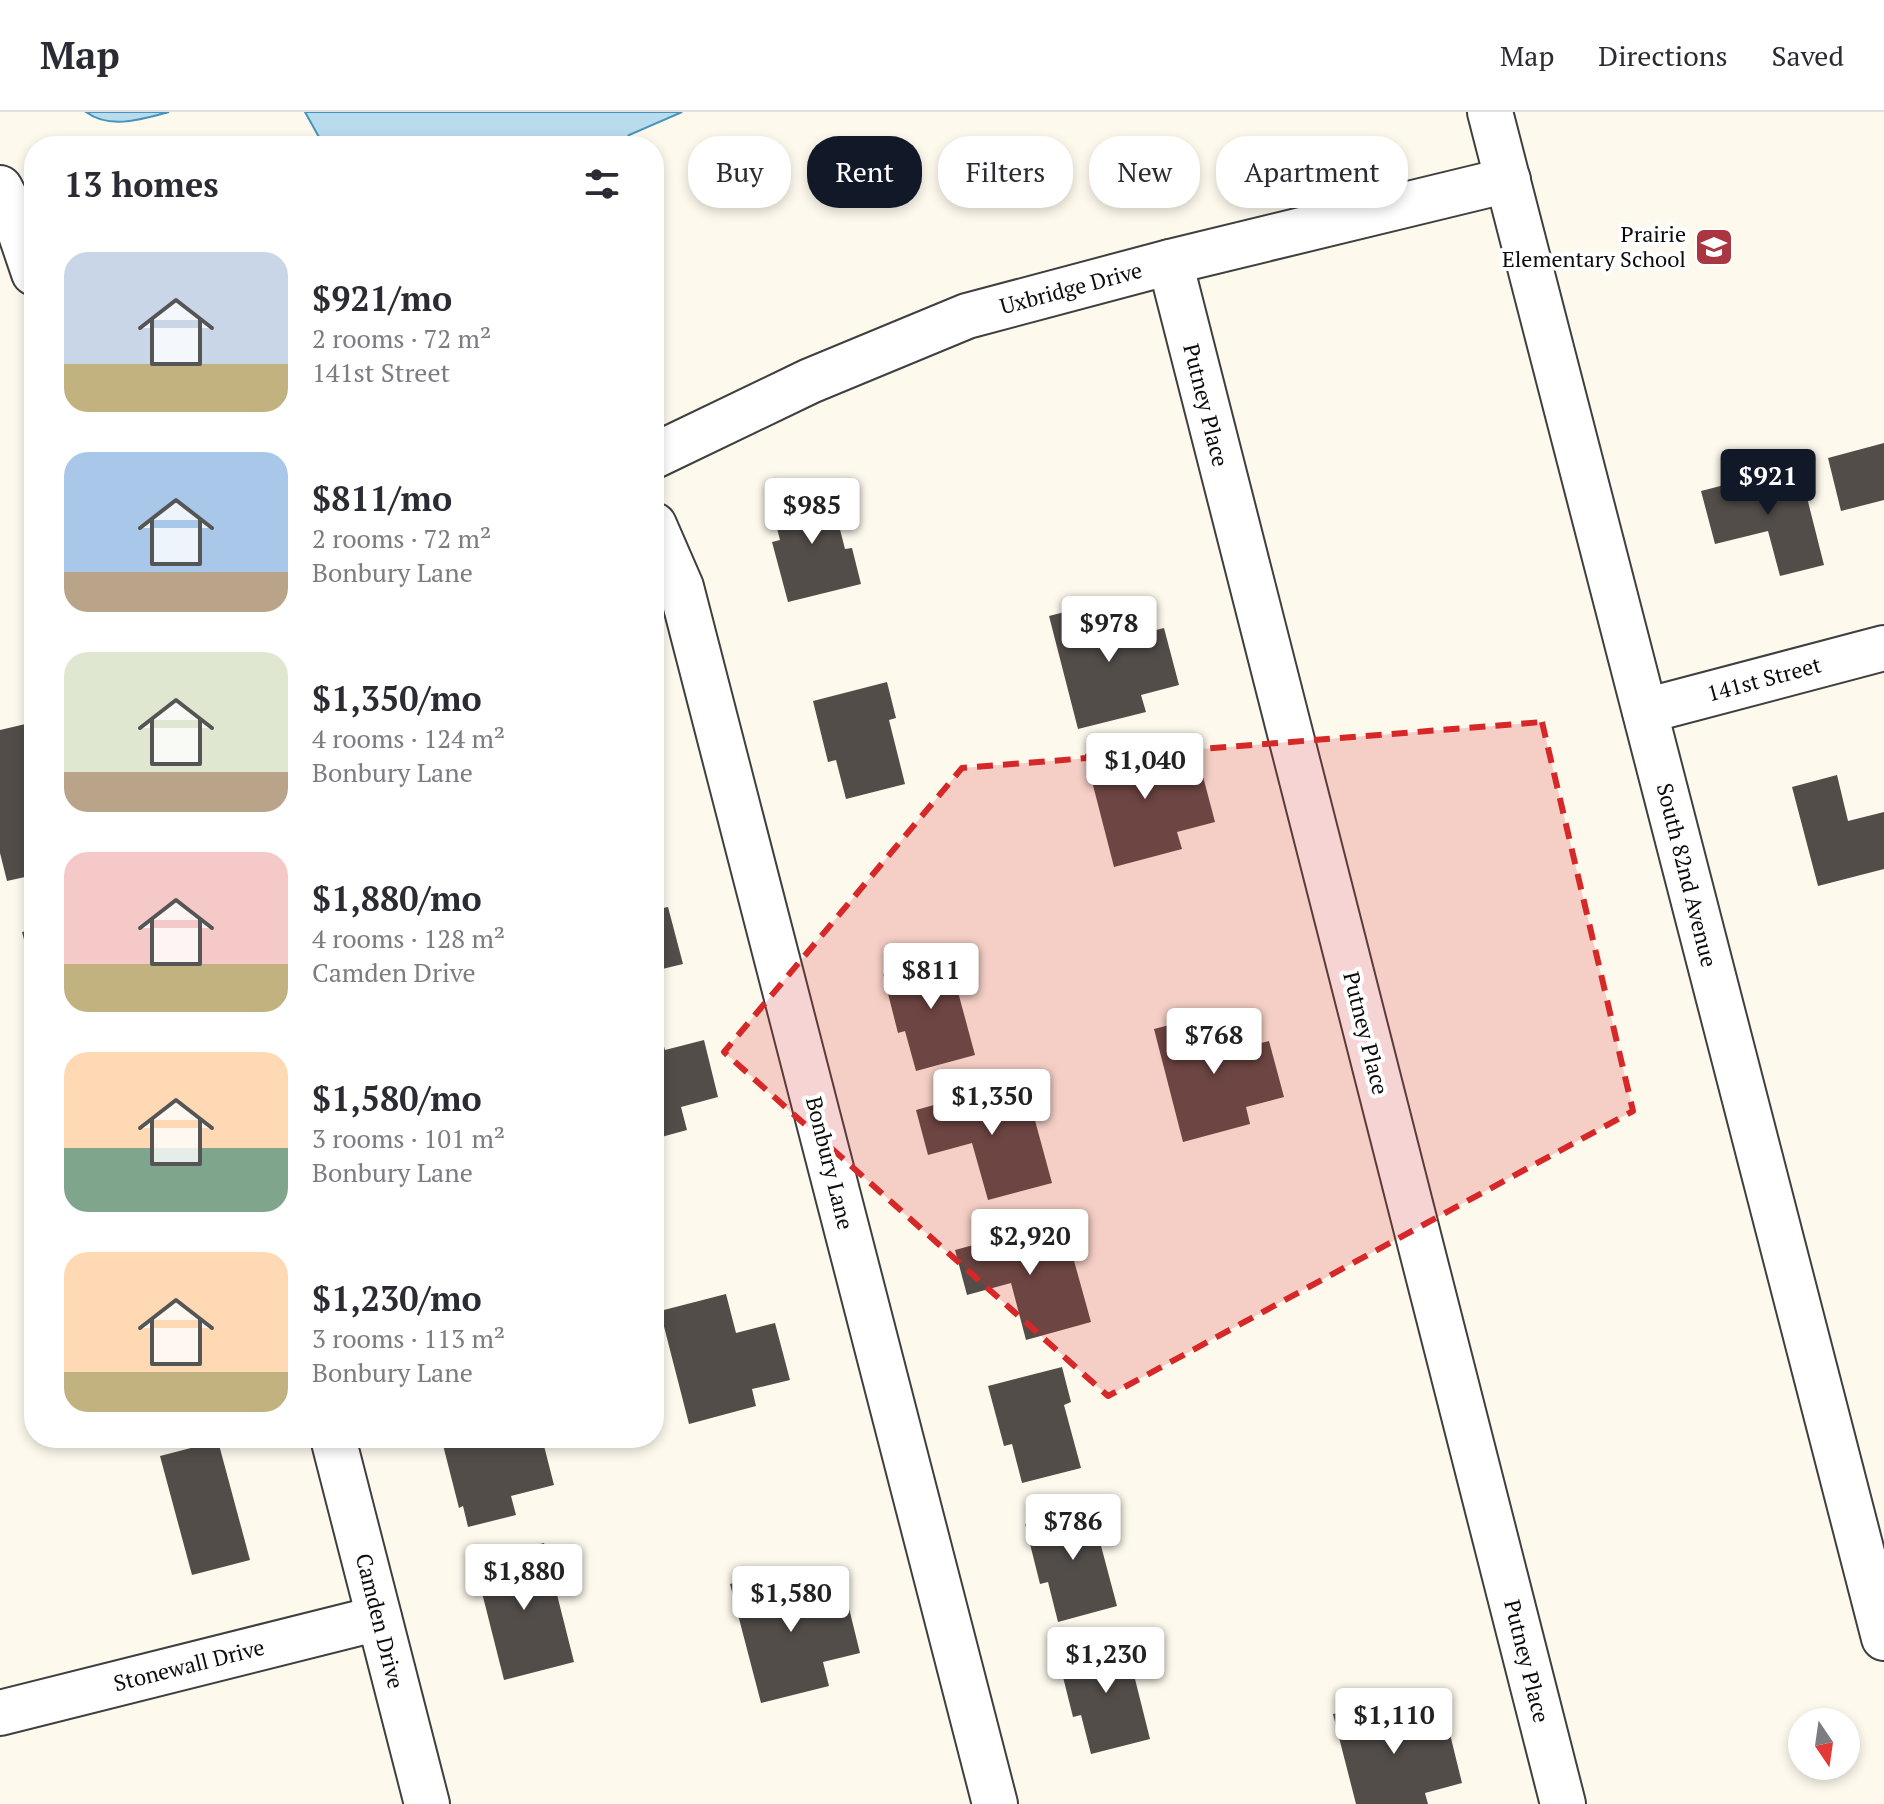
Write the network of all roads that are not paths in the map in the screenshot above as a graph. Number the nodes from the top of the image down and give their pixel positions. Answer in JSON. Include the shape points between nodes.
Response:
{"nodes":[{"id":1,"x":1490,"y":112,"type":"edge"},
{"id":2,"x":1508,"y":180,"type":"junction"},
{"id":3,"x":0,"y":188,"type":"edge"},
{"id":4,"x":24,"y":244,"type":"edge"},
{"id":5,"x":1170,"y":262,"type":"junction"},
{"id":6,"x":664,"y":451,"type":"edge"},
{"id":7,"x":664,"y":548,"type":"edge"},
{"id":8,"x":1884,"y":648,"type":"edge"},
{"id":9,"x":1645,"y":711,"type":"junction"},
{"id":10,"x":336,"y":1448,"type":"edge"},
{"id":11,"x":379,"y":1618,"type":"junction"},
{"id":12,"x":1884,"y":1638,"type":"edge"},
{"id":13,"x":0,"y":1713,"type":"edge"},
{"id":14,"x":427,"y":1804,"type":"edge"},
{"id":15,"x":995,"y":1804,"type":"edge"},
{"id":16,"x":1563,"y":1804,"type":"edge"}],
"edges":[{"from":1,"to":2,"type":"street","name":"South 82nd Avenue"},
{"from":2,"to":5,"type":"street","name":"Uxbridge Drive"},
{"from":2,"to":9,"type":"street","name":"South 82nd Avenue"},
{"from":3,"to":4,"type":"street"},
{"from":5,"to":6,"type":"street","name":"Uxbridge Drive","via":[[967,316],[810,381]]},
{"from":5,"to":16,"type":"street","name":"Putney Place"},
{"from":7,"to":15,"type":"street","name":"Bonbury Lane","via":[[681,587]]},
{"from":8,"to":9,"type":"street","name":"141st Street"},
{"from":9,"to":12,"type":"street","name":"South 82nd Avenue"},
{"from":10,"to":11,"type":"street","name":"Camden Drive"},
{"from":11,"to":13,"type":"street","name":"Stonewall Drive"},
{"from":11,"to":14,"type":"street","name":"Camden Drive"}]}
